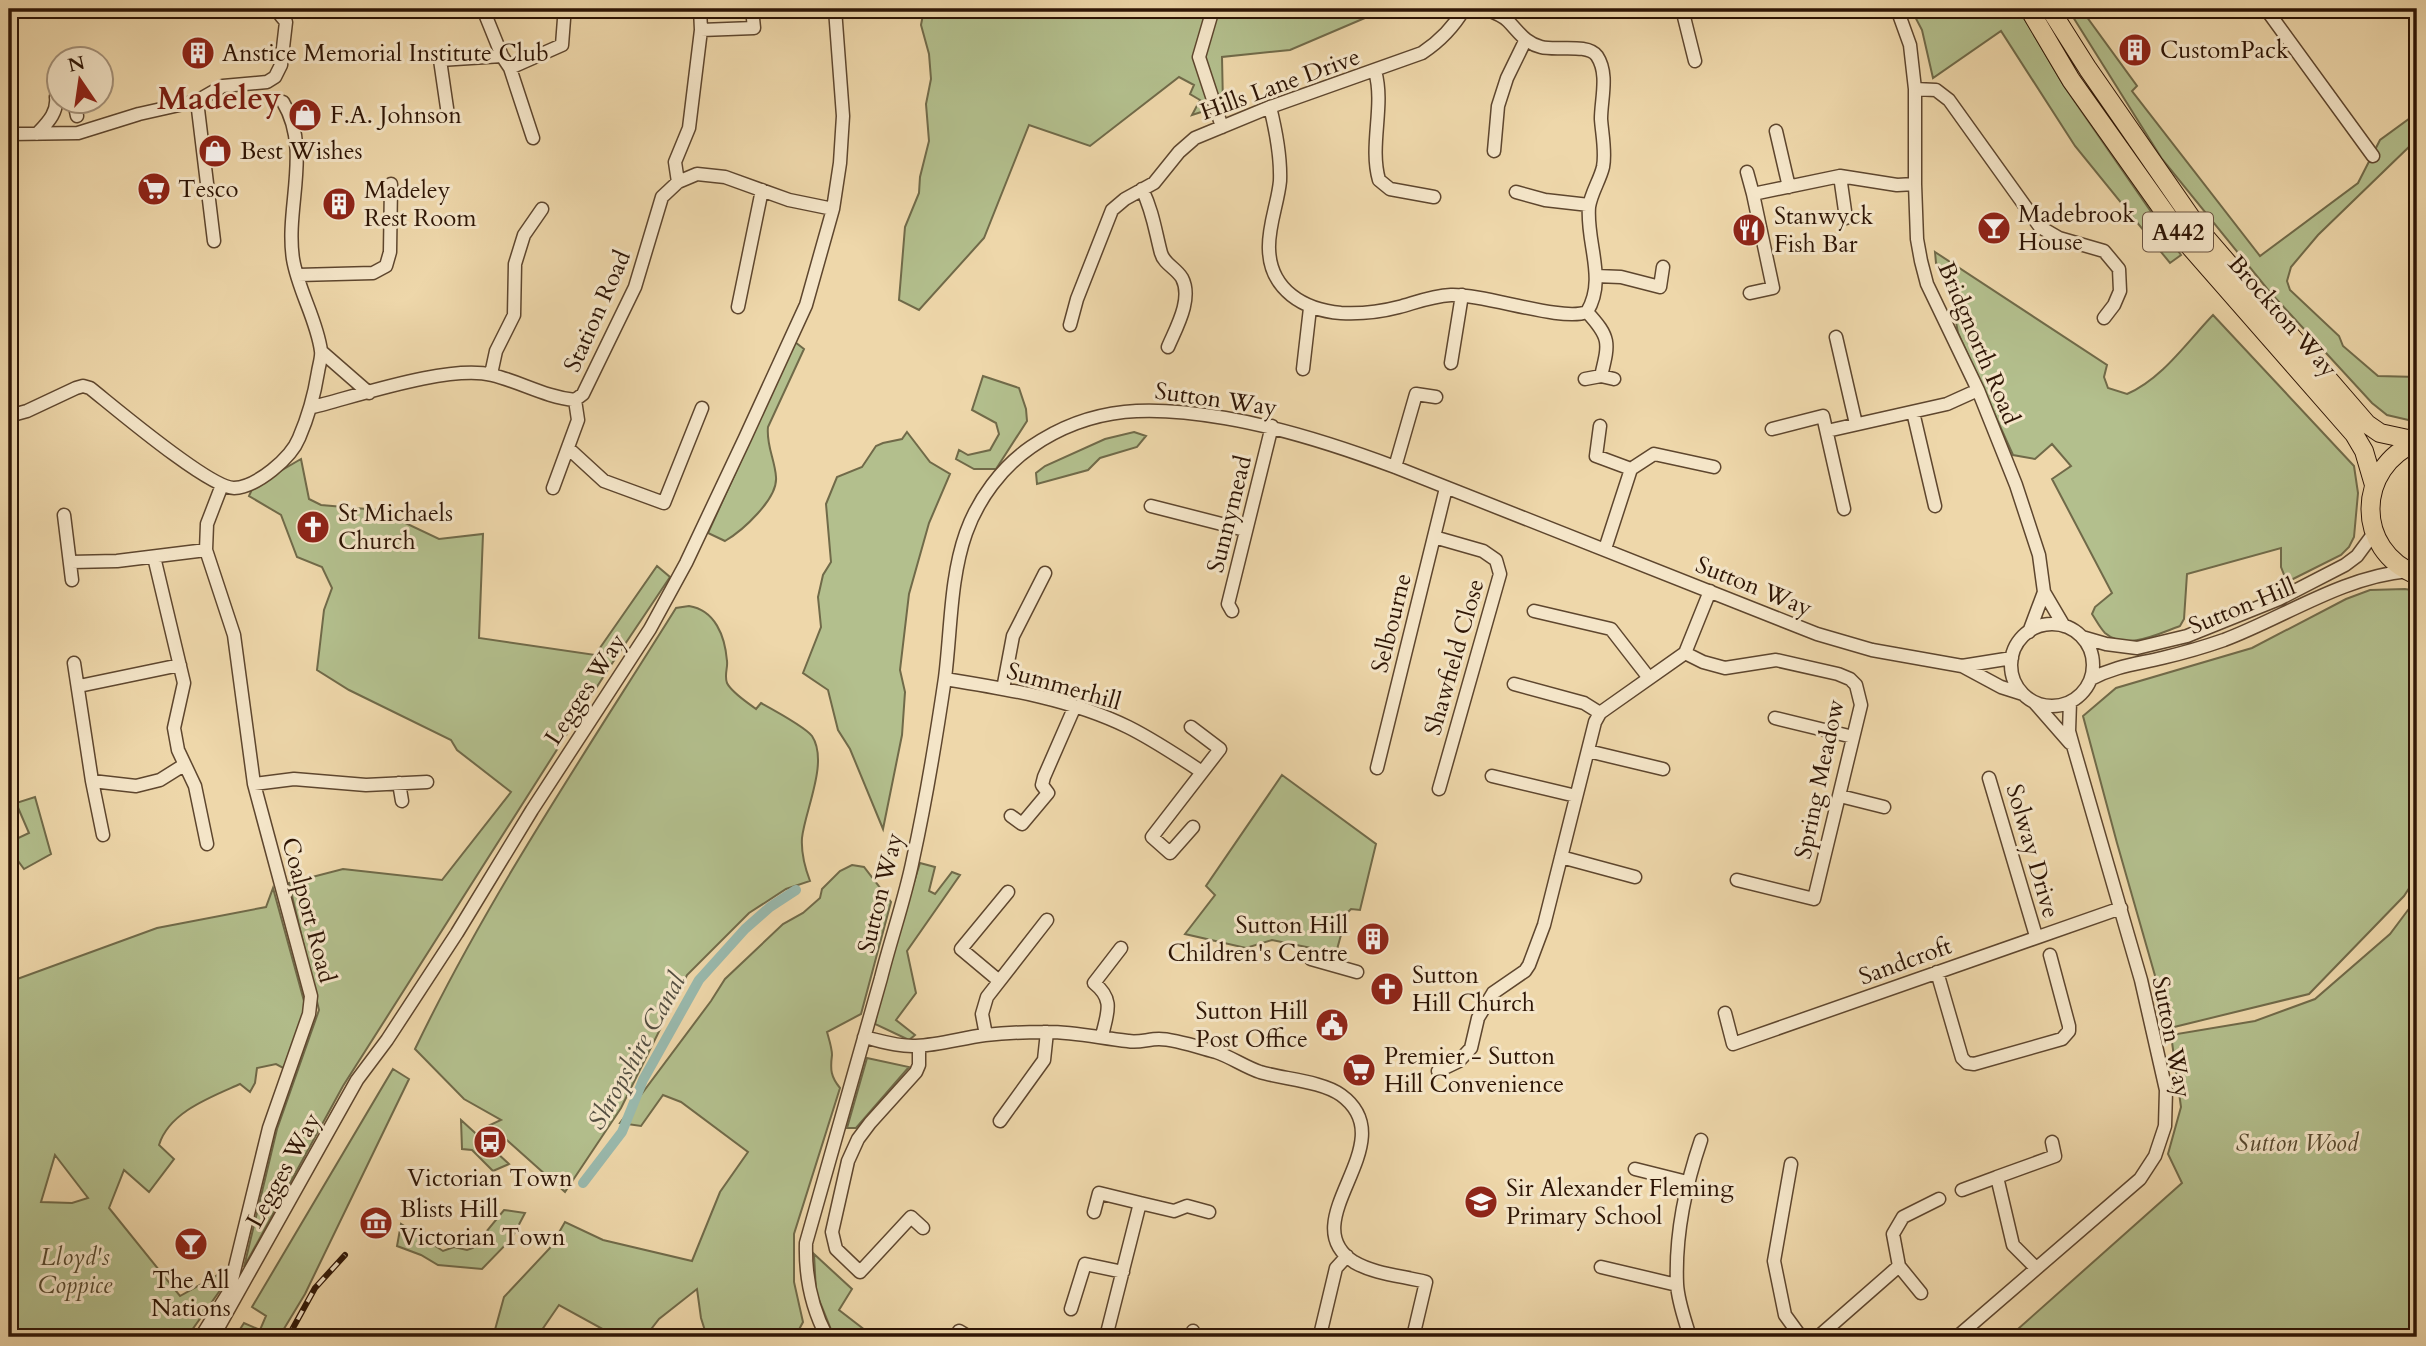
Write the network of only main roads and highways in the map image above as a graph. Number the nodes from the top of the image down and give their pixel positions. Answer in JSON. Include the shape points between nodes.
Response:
{"nodes":[{"id":1,"x":2029,"y":9,"type":"edge"},
{"id":2,"x":2050,"y":9,"type":"edge"},
{"id":3,"x":2417,"y":441,"type":"edge"},
{"id":4,"x":2374,"y":485,"type":"junction"},
{"id":5,"x":2413,"y":573,"type":"edge"}],
"edges":[{"from":1,"to":4,"type":"highway","name":"Brockton Way","number":"A442","via":[[2071,80],[2185,241],[2354,434]]},
{"from":2,"to":3,"type":"highway","name":"Brockton Way","number":"A442","via":[[2201,232],[2367,424],[2380,433]]},
{"from":3,"to":4,"type":"highway","via":[[2389,460]]},
{"from":4,"to":5,"type":"highway","via":[[2370,512],[2374,533],[2389,557]]}]}
